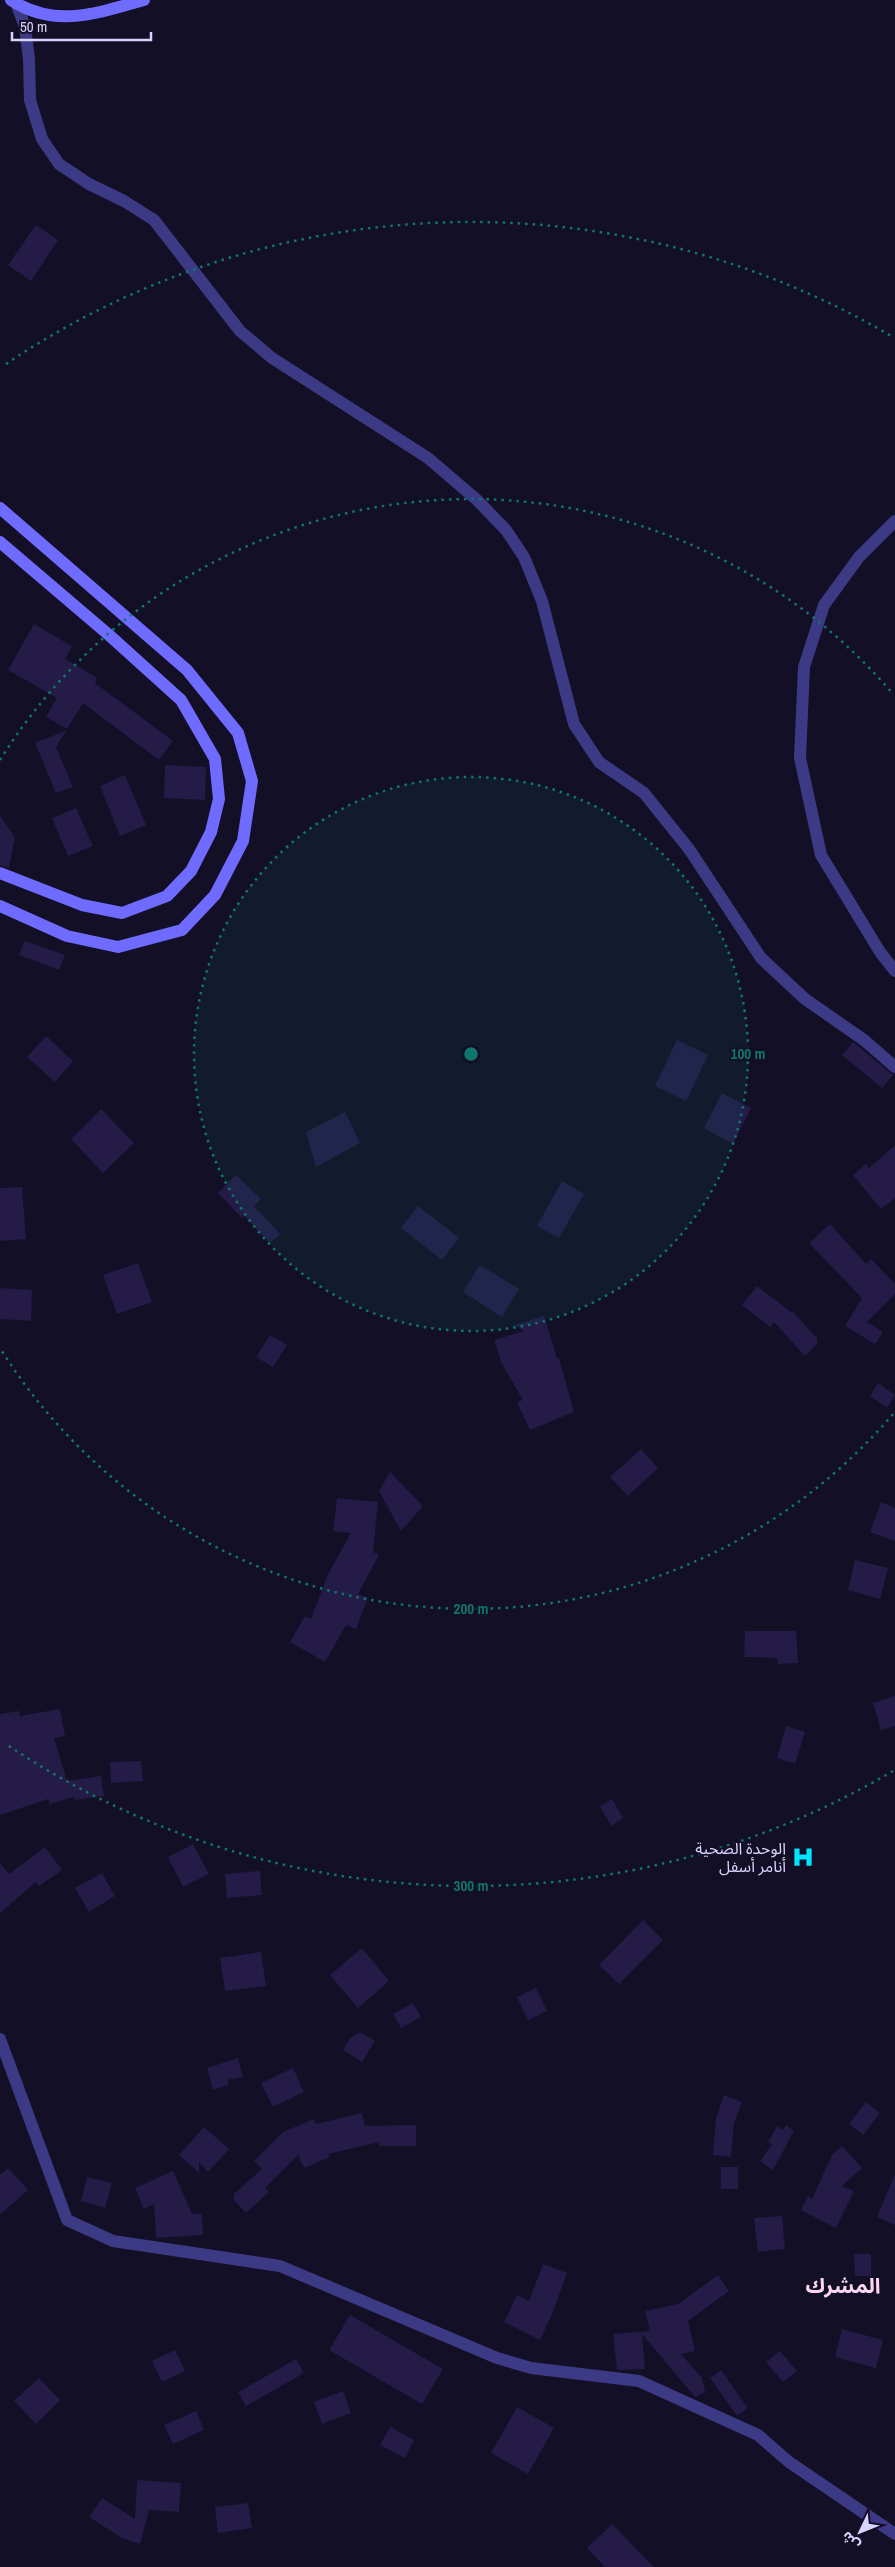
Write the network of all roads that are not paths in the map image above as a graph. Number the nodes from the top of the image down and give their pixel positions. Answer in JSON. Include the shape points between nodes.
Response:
{"nodes":[{"id":1,"x":144,"y":0,"type":"edge"},
{"id":2,"x":14,"y":2,"type":"edge"},
{"id":3,"x":0,"y":508,"type":"edge"},
{"id":4,"x":895,"y":521,"type":"edge"},
{"id":5,"x":0,"y":542,"type":"edge"},
{"id":6,"x":0,"y":873,"type":"edge"},
{"id":7,"x":0,"y":906,"type":"edge"},
{"id":8,"x":895,"y":970,"type":"edge"},
{"id":9,"x":895,"y":1067,"type":"edge"},
{"id":10,"x":0,"y":2039,"type":"edge"},
{"id":11,"x":895,"y":2534,"type":"edge"}],
"edges":[{"from":1,"to":2,"type":"street","via":[[71,18],[36,13]]},
{"from":2,"to":9,"type":"street","via":[[25,27],[30,100],[42,139],[59,164],[154,220],[240,331],[272,358],[428,458],[506,530],[524,557],[542,601],[574,724],[599,762],[644,793],[688,849],[760,958],[805,999],[864,1040]]},
{"from":3,"to":7,"type":"street","via":[[187,670],[238,733],[252,781],[243,841],[214,895],[182,930],[118,947],[67,936]]},
{"from":4,"to":8,"type":"street","via":[[859,557],[824,605],[804,667],[800,758],[821,855],[880,952]]},
{"from":5,"to":6,"type":"street","via":[[181,700],[215,759],[219,799],[211,832],[191,871],[167,896],[122,913],[82,905]]},
{"from":10,"to":11,"type":"street","via":[[67,2220],[113,2241],[280,2266],[497,2358],[531,2368],[639,2381],[758,2435],[788,2462]]}]}
